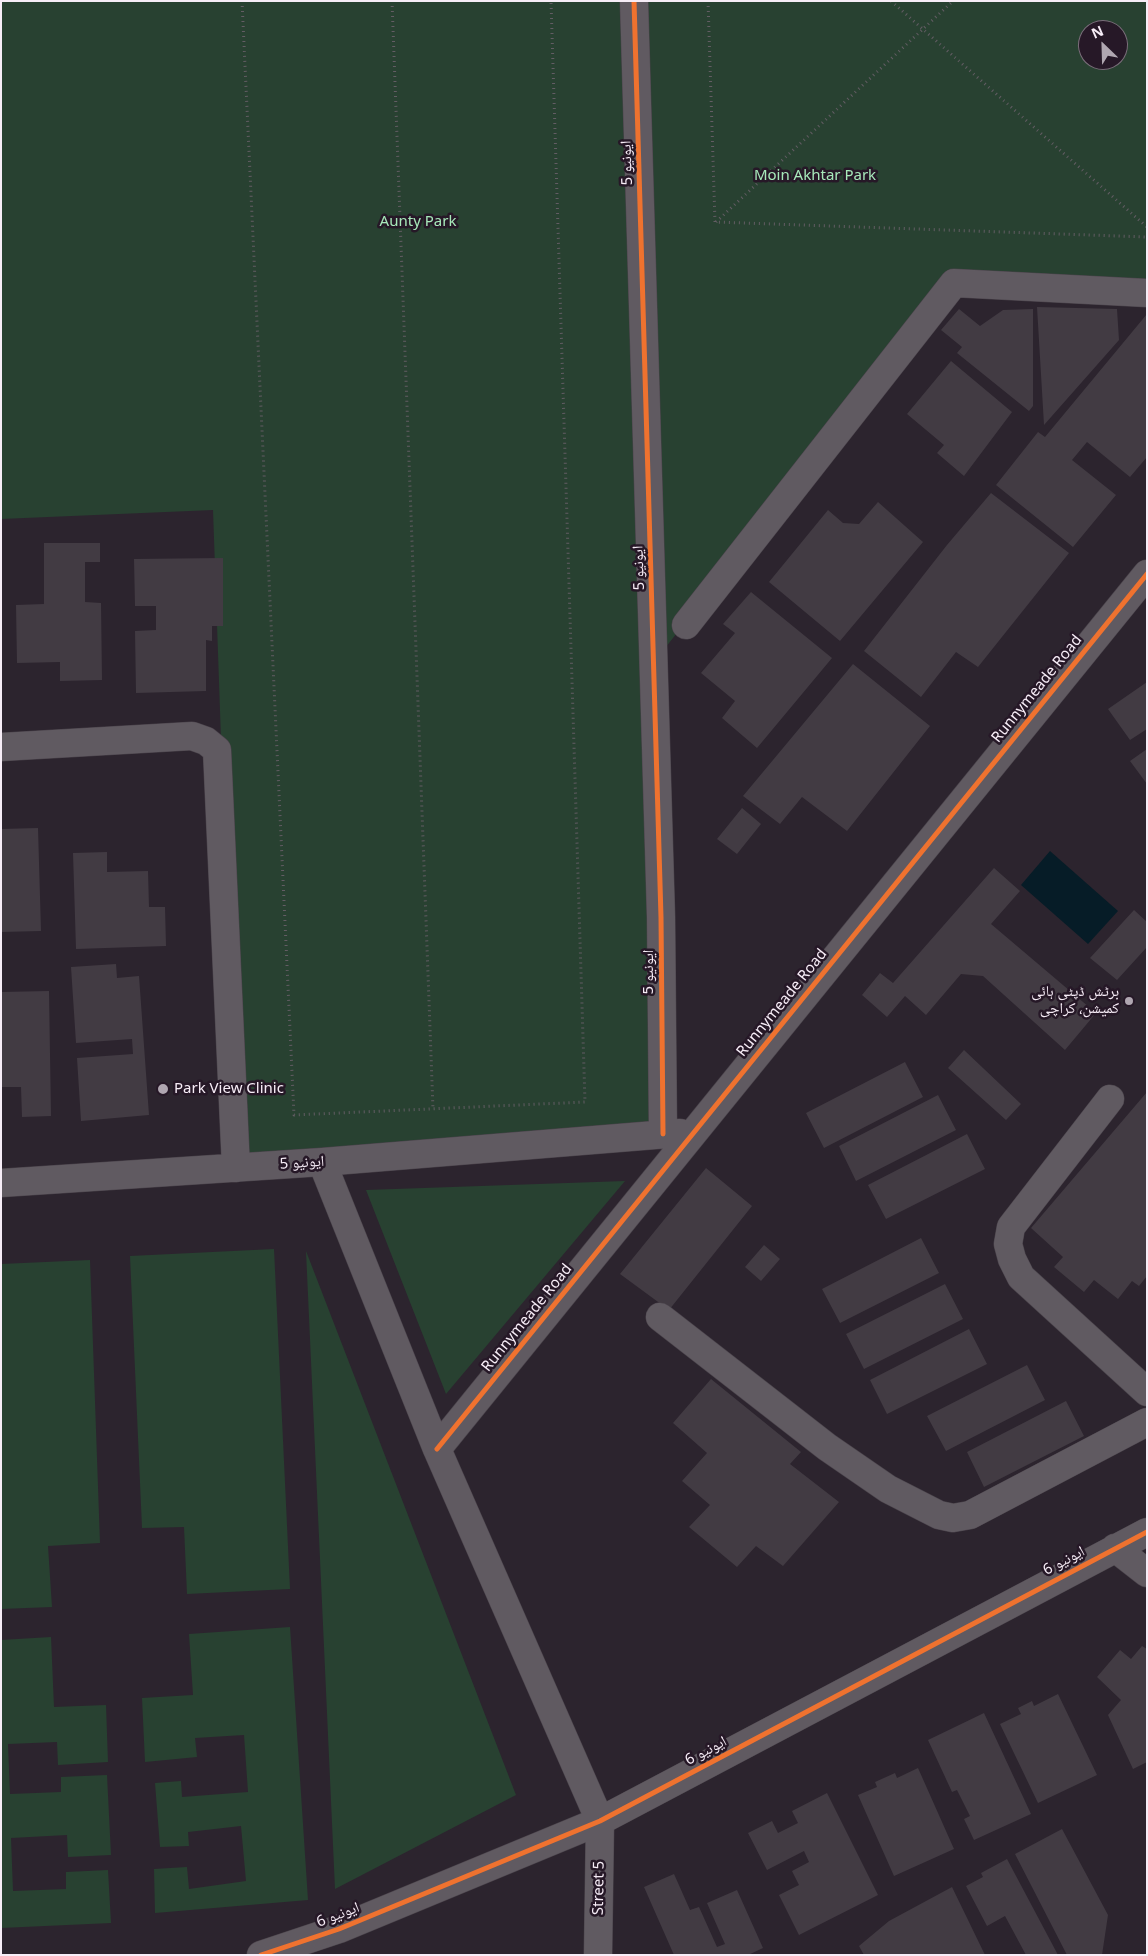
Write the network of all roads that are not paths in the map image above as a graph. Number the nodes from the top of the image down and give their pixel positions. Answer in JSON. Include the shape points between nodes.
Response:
{"nodes":[{"id":1,"x":634,"y":1,"type":"edge"},
{"id":2,"x":1147,"y":293,"type":"edge"},
{"id":3,"x":1147,"y":574,"type":"edge"},
{"id":4,"x":686,"y":625,"type":"dead end"},
{"id":5,"x":1,"y":747,"type":"edge"},
{"id":6,"x":1110,"y":1099,"type":"dead end"},
{"id":7,"x":693,"y":1132,"type":"junction"},
{"id":8,"x":663,"y":1134,"type":"junction"},
{"id":9,"x":322,"y":1162,"type":"junction"},
{"id":10,"x":236,"y":1168,"type":"junction"},
{"id":11,"x":1,"y":1183,"type":"edge"},
{"id":12,"x":660,"y":1317,"type":"dead end"},
{"id":13,"x":1147,"y":1392,"type":"edge"},
{"id":14,"x":1147,"y":1422,"type":"edge"},
{"id":15,"x":437,"y":1449,"type":"junction"},
{"id":16,"x":1147,"y":1532,"type":"edge"},
{"id":17,"x":1115,"y":1548,"type":"junction"},
{"id":18,"x":1147,"y":1573,"type":"edge"},
{"id":19,"x":600,"y":1822,"type":"junction"},
{"id":20,"x":261,"y":1955,"type":"edge"},
{"id":21,"x":598,"y":1955,"type":"edge"}],
"edges":[{"from":1,"to":8,"type":"street","name":"ایونیو 5","via":[[661,917]]},
{"from":2,"to":4,"type":"street","via":[[954,283]]},
{"from":3,"to":7,"type":"street","name":"Runnymeade Road"},
{"from":5,"to":10,"type":"street","via":[[192,736],[206,740],[217,750]]},
{"from":6,"to":13,"type":"street","via":[[1011,1228],[1008,1244],[1021,1277]]},
{"from":7,"to":8,"type":"street","name":"ایونیو 5"},
{"from":7,"to":15,"type":"street","name":"Runnymeade Road"},
{"from":8,"to":9,"type":"street","name":"ایونیو 5"},
{"from":9,"to":10,"type":"street","name":"ایونیو 5"},
{"from":9,"to":15,"type":"street"},
{"from":10,"to":11,"type":"street","name":"ایونیو 5"},
{"from":12,"to":14,"type":"street","via":[[828,1447],[888,1489],[939,1515],[952,1518],[970,1515]]},
{"from":15,"to":19,"type":"street"},
{"from":16,"to":17,"type":"street","name":"ایونیو 6"},
{"from":17,"to":18,"type":"street"},
{"from":17,"to":19,"type":"street","name":"ایونیو 6"},
{"from":19,"to":20,"type":"street","name":"ایونیو 6","via":[[339,1929]]},
{"from":19,"to":21,"type":"street","name":"Street 5"}]}
